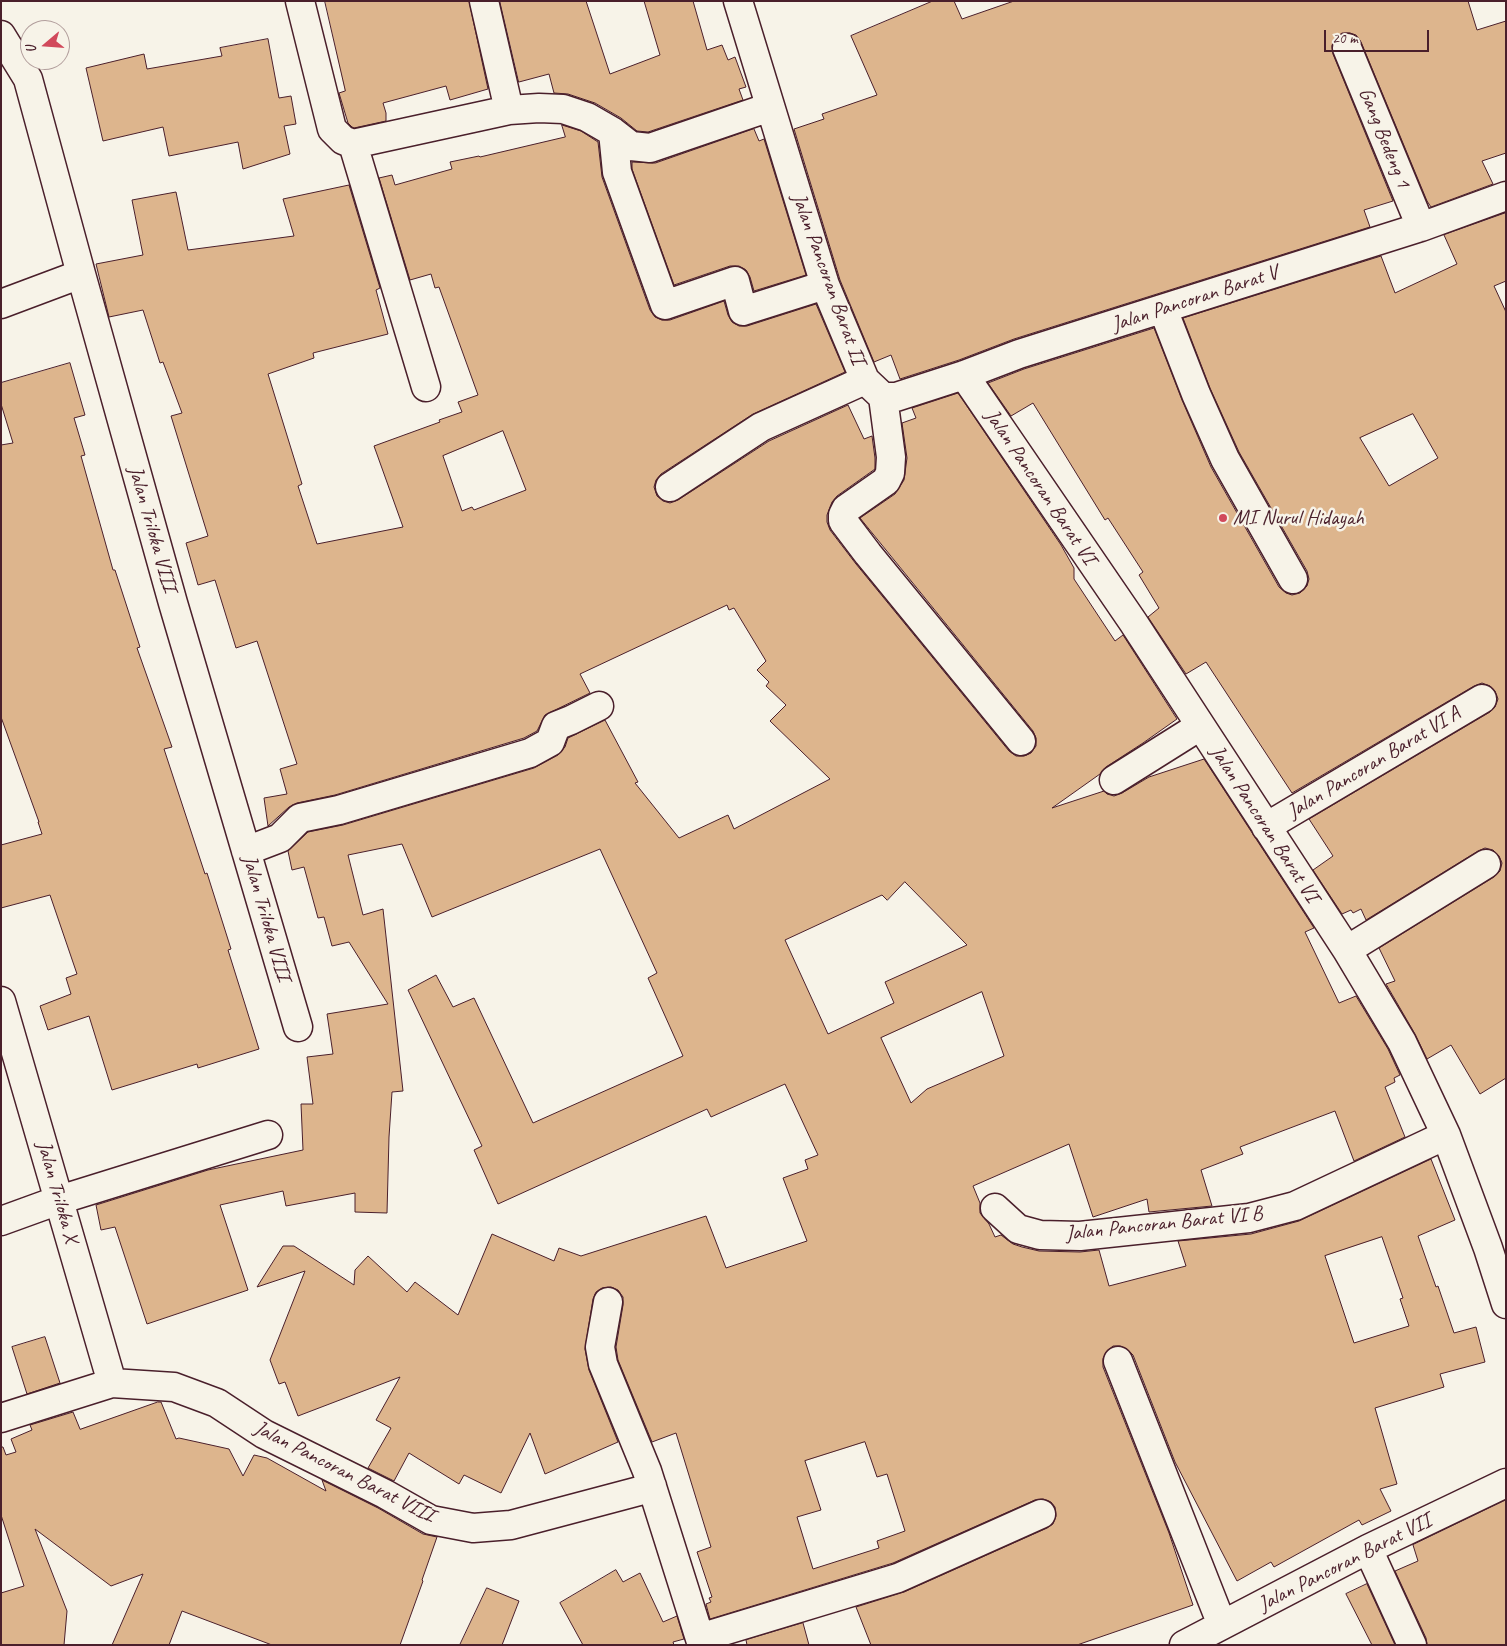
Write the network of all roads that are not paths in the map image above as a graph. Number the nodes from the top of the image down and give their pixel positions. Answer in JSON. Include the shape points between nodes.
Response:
{"nodes":[{"id":1,"x":300,"y":1,"type":"edge"},
{"id":2,"x":484,"y":1,"type":"edge"},
{"id":3,"x":738,"y":1,"type":"edge"},
{"id":4,"x":1,"y":35,"type":"edge"},
{"id":5,"x":1347,"y":48,"type":"dead end"},
{"id":6,"x":770,"y":107,"type":"junction"},
{"id":7,"x":508,"y":110,"type":"junction"},
{"id":8,"x":613,"y":132,"type":"junction"},
{"id":9,"x":353,"y":144,"type":"junction"},
{"id":10,"x":1506,"y":196,"type":"edge"},
{"id":11,"x":1421,"y":227,"type":"junction"},
{"id":12,"x":81,"y":274,"type":"junction"},
{"id":13,"x":825,"y":285,"type":"junction"},
{"id":14,"x":1,"y":304,"type":"edge"},
{"id":15,"x":1163,"y":309,"type":"junction"},
{"id":16,"x":964,"y":375,"type":"junction"},
{"id":17,"x":426,"y":387,"type":"dead end"},
{"id":18,"x":874,"y":388,"type":"junction"},
{"id":19,"x":670,"y":487,"type":"dead end"},
{"id":20,"x":1293,"y":579,"type":"dead end"},
{"id":21,"x":1482,"y":698,"type":"dead end"},
{"id":22,"x":599,"y":706,"type":"dead end"},
{"id":23,"x":1200,"y":726,"type":"junction"},
{"id":24,"x":1021,"y":741,"type":"dead end"},
{"id":25,"x":1114,"y":780,"type":"dead end"},
{"id":26,"x":1266,"y":828,"type":"junction"},
{"id":27,"x":246,"y":851,"type":"junction"},
{"id":28,"x":1486,"y":864,"type":"dead end"},
{"id":29,"x":1347,"y":950,"type":"junction"},
{"id":30,"x":1,"y":1001,"type":"edge"},
{"id":31,"x":298,"y":1027,"type":"dead end"},
{"id":32,"x":268,"y":1135,"type":"dead end"},
{"id":33,"x":1446,"y":1135,"type":"junction"},
{"id":34,"x":59,"y":1200,"type":"junction"},
{"id":35,"x":996,"y":1208,"type":"dead end"},
{"id":36,"x":1,"y":1220,"type":"edge"},
{"id":37,"x":608,"y":1302,"type":"dead end"},
{"id":38,"x":1506,"y":1304,"type":"edge"},
{"id":39,"x":1118,"y":1361,"type":"dead end"},
{"id":40,"x":112,"y":1383,"type":"junction"},
{"id":41,"x":1,"y":1418,"type":"edge"},
{"id":42,"x":1506,"y":1483,"type":"edge"},
{"id":43,"x":652,"y":1486,"type":"junction"},
{"id":44,"x":1041,"y":1514,"type":"dead end"},
{"id":45,"x":1368,"y":1549,"type":"junction"},
{"id":46,"x":1222,"y":1625,"type":"junction"},
{"id":47,"x":701,"y":1641,"type":"edge"},
{"id":48,"x":1184,"y":1645,"type":"edge"},
{"id":49,"x":1412,"y":1645,"type":"edge"}],
"edges":[{"from":1,"to":9,"type":"street","via":[[332,129],[343,140]]},
{"from":2,"to":7,"type":"street"},
{"from":3,"to":6,"type":"street","name":"Jalan Pancoran Barat II"},
{"from":4,"to":12,"type":"street","name":"Jalan Triloka VIII","via":[[28,79]]},
{"from":5,"to":11,"type":"street","name":"Gang Bedeng 1"},
{"from":6,"to":8,"type":"street","via":[[650,148],[631,146]]},
{"from":6,"to":13,"type":"street","name":"Jalan Pancoran Barat II"},
{"from":7,"to":8,"type":"street","via":[[564,109],[587,117]]},
{"from":7,"to":9,"type":"street"},
{"from":8,"to":13,"type":"street","via":[[617,172],[665,305],[735,281],[743,311]]},
{"from":9,"to":17,"type":"street"},
{"from":10,"to":11,"type":"street","name":"Jalan Pancoran Barat V"},
{"from":11,"to":15,"type":"street","name":"Jalan Pancoran Barat V"},
{"from":12,"to":14,"type":"street"},
{"from":12,"to":27,"type":"street","name":"Jalan Triloka VIII"},
{"from":13,"to":18,"type":"street","name":"Jalan Pancoran Barat II"},
{"from":15,"to":16,"type":"street","name":"Jalan Pancoran Barat V","via":[[1019,354]]},
{"from":15,"to":20,"type":"street","via":[[1226,459]]},
{"from":16,"to":18,"type":"street","name":"Jalan Pancoran Barat V","via":[[896,397]]},
{"from":16,"to":23,"type":"street","name":"Jalan Pancoran Barat VI"},
{"from":18,"to":19,"type":"street","name":"Jalan Pancoran Barat V","via":[[761,427]]},
{"from":18,"to":24,"type":"street","name":"Jalan Pancoran Barat II","via":[[891,457],[890,473],[886,481],[846,509],[843,521]]},
{"from":21,"to":26,"type":"street","name":"Jalan Pancoran Barat VI A"},
{"from":22,"to":27,"type":"street","via":[[556,726],[550,742],[530,753],[339,810],[300,818],[280,838]]},
{"from":23,"to":25,"type":"street"},
{"from":23,"to":26,"type":"street","name":"Jalan Pancoran Barat VI"},
{"from":26,"to":29,"type":"street","name":"Jalan Pancoran Barat VI"},
{"from":27,"to":31,"type":"street","name":"Jalan Triloka VIII"},
{"from":28,"to":29,"type":"street"},
{"from":29,"to":33,"type":"street","name":"Jalan Pancoran Barat VI","via":[[1402,1042]]},
{"from":30,"to":34,"type":"street","name":"Jalan Triloka X"},
{"from":32,"to":34,"type":"street"},
{"from":33,"to":35,"type":"street","name":"Jalan Pancoran Barat VI B","via":[[1295,1206],[1249,1218],[1080,1236],[1040,1235],[1018,1229]]},
{"from":33,"to":38,"type":"street","name":"Jalan Pancoran Barat VI"},
{"from":34,"to":36,"type":"street"},
{"from":34,"to":40,"type":"street","name":"Jalan Triloka X"},
{"from":37,"to":43,"type":"street","via":[[600,1347],[604,1364]]},
{"from":39,"to":46,"type":"street"},
{"from":40,"to":41,"type":"street"},
{"from":40,"to":43,"type":"street","name":"Jalan Pancoran Barat VIII","via":[[174,1387],[217,1403],[264,1434],[439,1522],[473,1528],[511,1525]]},
{"from":42,"to":45,"type":"street","name":"Jalan Pancoran Barat VII"},
{"from":43,"to":47,"type":"street"},
{"from":44,"to":47,"type":"street","via":[[898,1578]]},
{"from":45,"to":46,"type":"street","name":"Jalan Pancoran Barat VII"},
{"from":45,"to":49,"type":"street"},
{"from":46,"to":48,"type":"street","name":"Jalan Pancoran Barat VII"}]}
